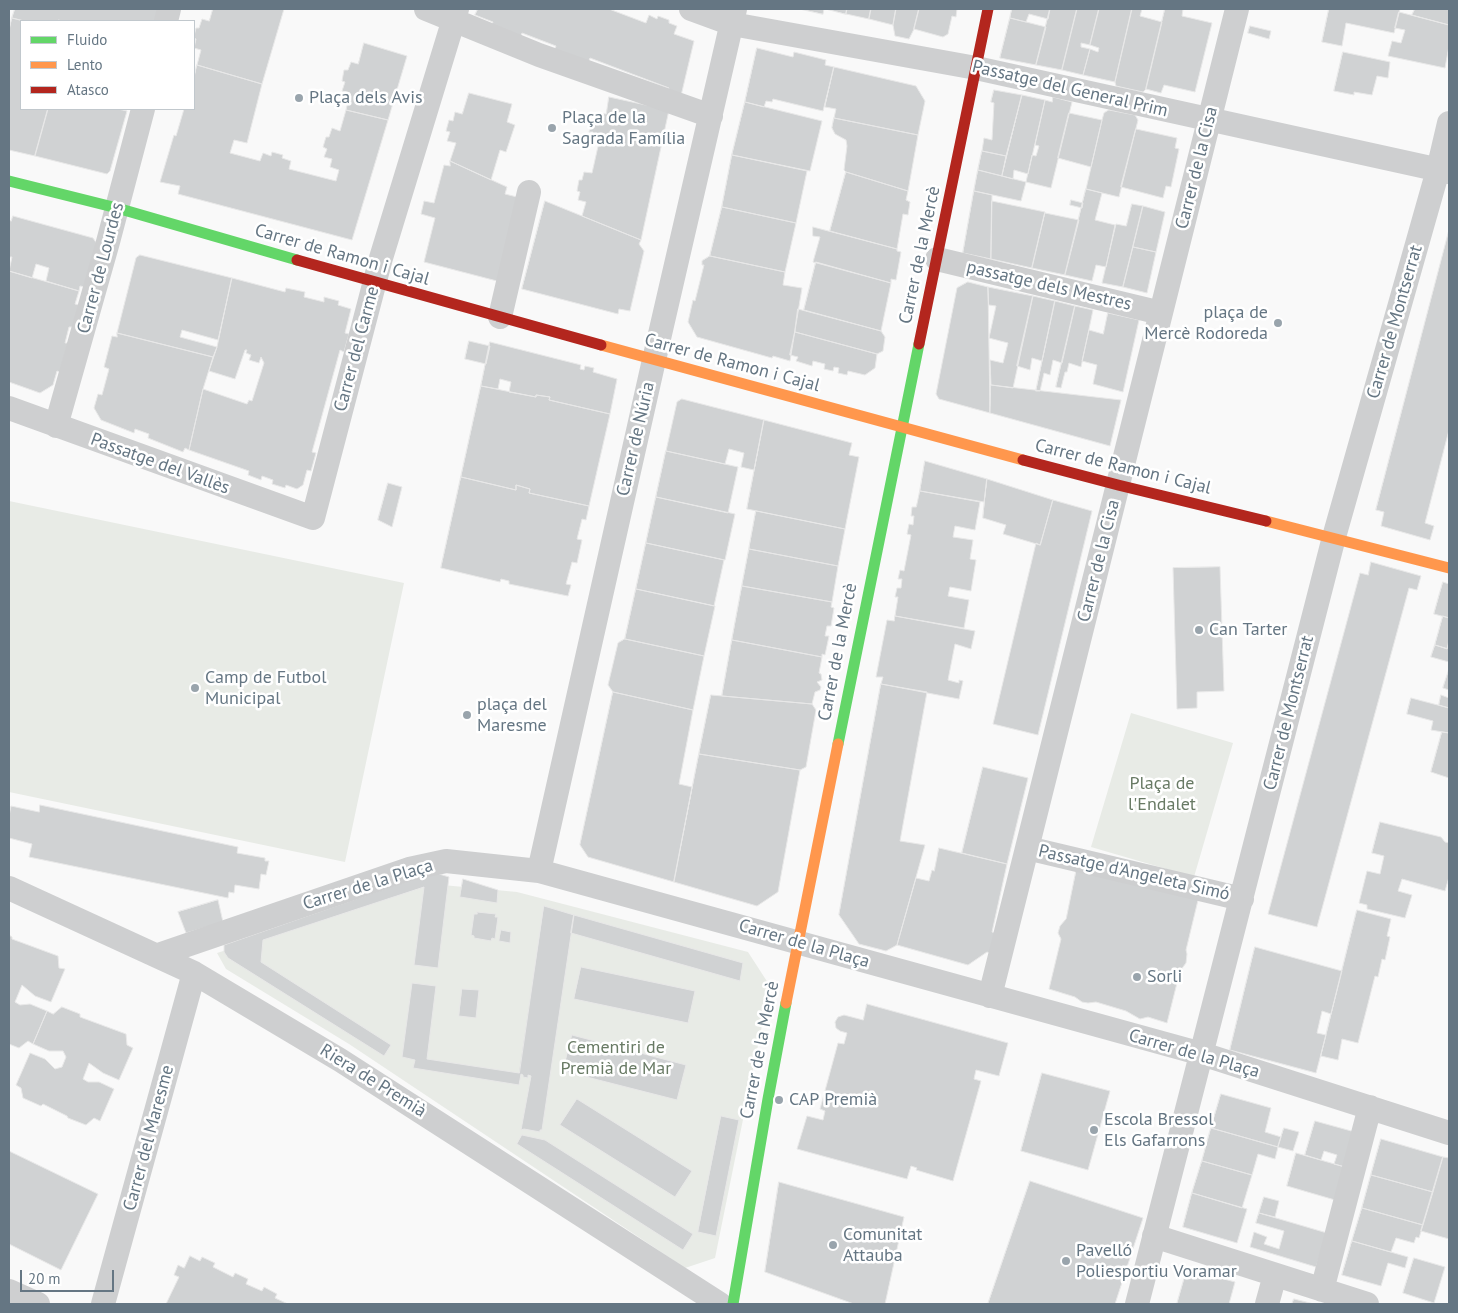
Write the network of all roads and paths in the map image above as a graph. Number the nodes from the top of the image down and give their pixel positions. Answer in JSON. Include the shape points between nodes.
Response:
{"nodes":[{"id":1,"x":426,"y":9,"type":"edge"},
{"id":2,"x":691,"y":9,"type":"edge"},
{"id":3,"x":988,"y":9,"type":"edge"},
{"id":4,"x":1236,"y":9,"type":"edge"},
{"id":5,"x":455,"y":14,"type":"edge"},
{"id":6,"x":733,"y":16,"type":"edge"},
{"id":7,"x":976,"y":68,"type":"junction"},
{"id":8,"x":143,"y":110,"type":"edge"},
{"id":9,"x":711,"y":116,"type":"junction"},
{"id":10,"x":1209,"y":120,"type":"junction"},
{"id":11,"x":1449,"y":124,"type":"edge"},
{"id":12,"x":1444,"y":171,"type":"edge"},
{"id":13,"x":9,"y":181,"type":"edge"},
{"id":14,"x":529,"y":192,"type":"dead end"},
{"id":15,"x":118,"y":208,"type":"junction"},
{"id":16,"x":937,"y":259,"type":"junction"},
{"id":17,"x":374,"y":283,"type":"junction"},
{"id":18,"x":1161,"y":313,"type":"junction"},
{"id":19,"x":500,"y":318,"type":"junction"},
{"id":20,"x":654,"y":360,"type":"junction"},
{"id":21,"x":9,"y":408,"type":"edge"},
{"id":22,"x":56,"y":426,"type":"junction"},
{"id":23,"x":900,"y":427,"type":"junction"},
{"id":24,"x":1118,"y":485,"type":"junction"},
{"id":25,"x":313,"y":518,"type":"joint"},
{"id":26,"x":1334,"y":537,"type":"junction"},
{"id":27,"x":1449,"y":568,"type":"edge"},
{"id":28,"x":1027,"y":848,"type":"junction"},
{"id":29,"x":539,"y":871,"type":"junction"},
{"id":30,"x":9,"y":888,"type":"edge"},
{"id":31,"x":1242,"y":899,"type":"junction"},
{"id":32,"x":798,"y":942,"type":"junction"},
{"id":33,"x":158,"y":955,"type":"junction"},
{"id":34,"x":194,"y":973,"type":"junction"},
{"id":35,"x":990,"y":996,"type":"junction"},
{"id":36,"x":1202,"y":1054,"type":"junction"},
{"id":37,"x":1370,"y":1108,"type":"junction"},
{"id":38,"x":1449,"y":1133,"type":"edge"},
{"id":39,"x":1154,"y":1236,"type":"junction"},
{"id":40,"x":1275,"y":1274,"type":"junction"},
{"id":41,"x":1322,"y":1290,"type":"junction"},
{"id":42,"x":9,"y":1291,"type":"edge"},
{"id":43,"x":38,"y":1304,"type":"edge"},
{"id":44,"x":103,"y":1304,"type":"edge"},
{"id":45,"x":720,"y":1304,"type":"edge"},
{"id":46,"x":733,"y":1304,"type":"edge"},
{"id":47,"x":1137,"y":1304,"type":"edge"},
{"id":48,"x":1266,"y":1304,"type":"edge"},
{"id":49,"x":1367,"y":1304,"type":"edge"}],
"edges":[{"from":1,"to":5,"type":"street"},
{"from":2,"to":6,"type":"street","name":"Passatge del General Prim"},
{"from":3,"to":7,"type":"street","name":"Carrer de la Mercè"},
{"from":4,"to":10,"type":"street","name":"Carrer de la Cisa"},
{"from":5,"to":9,"type":"street","via":[[539,55]]},
{"from":5,"to":17,"type":"street","name":"Carrer del Carme"},
{"from":6,"to":7,"type":"street","name":"Passatge del General Prim"},
{"from":6,"to":9,"type":"street","name":"Carrer de Núria"},
{"from":7,"to":10,"type":"street","name":"Passatge del General Prim"},
{"from":7,"to":16,"type":"street","name":"Carrer de la Mercè"},
{"from":8,"to":15,"type":"street","name":"Carrer de Lourdes"},
{"from":9,"to":20,"type":"street","name":"Carrer de Núria"},
{"from":10,"to":12,"type":"street","name":"Passatge del General Prim"},
{"from":10,"to":18,"type":"street","name":"Carrer de la Cisa"},
{"from":11,"to":12,"type":"street","name":"Carrer de Montserrat"},
{"from":12,"to":26,"type":"street","name":"Carrer de Montserrat"},
{"from":13,"to":15,"type":"street","name":"Carrer de Ramon i Cajal"},
{"from":14,"to":19,"type":"street"},
{"from":15,"to":17,"type":"street","name":"Carrer de Ramon i Cajal"},
{"from":15,"to":22,"type":"street","name":"Carrer de Lourdes"},
{"from":16,"to":18,"type":"street","name":"passatge dels Mestres"},
{"from":16,"to":23,"type":"street","name":"Carrer de la Mercè"},
{"from":17,"to":19,"type":"street","name":"Carrer de Ramon i Cajal"},
{"from":17,"to":25,"type":"street","name":"Carrer del Carme"},
{"from":18,"to":24,"type":"street","name":"Carrer de la Cisa"},
{"from":19,"to":20,"type":"street","name":"Carrer de Ramon i Cajal"},
{"from":20,"to":23,"type":"street","name":"Carrer de Ramon i Cajal"},
{"from":20,"to":29,"type":"street","name":"Carrer de Núria"},
{"from":21,"to":22,"type":"street","name":"Passatge del Vallès"},
{"from":22,"to":25,"type":"street","name":"Passatge del Vallès"},
{"from":23,"to":24,"type":"street","name":"Carrer de Ramon i Cajal"},
{"from":23,"to":32,"type":"street","name":"Carrer de la Mercè"},
{"from":24,"to":26,"type":"street","name":"Carrer de Ramon i Cajal"},
{"from":24,"to":28,"type":"street","name":"Carrer de la Cisa"},
{"from":26,"to":27,"type":"street","name":"Carrer de Ramon i Cajal"},
{"from":26,"to":31,"type":"street","name":"Carrer de Montserrat"},
{"from":28,"to":31,"type":"street","name":"Passatge d'Angeleta Simó"},
{"from":28,"to":35,"type":"street","name":"Carrer de la Cisa"},
{"from":29,"to":32,"type":"street","name":"Carrer de la Plaça"},
{"from":29,"to":33,"type":"street","name":"Carrer de la Plaça","via":[[446,862],[409,868]]},
{"from":30,"to":33,"type":"street","name":"Riera de Premià"},
{"from":31,"to":36,"type":"street","name":"Carrer de Montserrat"},
{"from":32,"to":35,"type":"street","name":"Carrer de la Plaça"},
{"from":32,"to":46,"type":"street","name":"Carrer de la Mercè"},
{"from":33,"to":34,"type":"street","name":"Riera de Premià"},
{"from":34,"to":44,"type":"street","name":"Carrer del Maresme"},
{"from":34,"to":45,"type":"street","name":"Riera de Premià","via":[[340,1060]]},
{"from":35,"to":36,"type":"street","name":"Carrer de la Plaça"},
{"from":36,"to":37,"type":"street","name":"Carrer de la Plaça"},
{"from":36,"to":39,"type":"street","name":"Carrer de Montserrat"},
{"from":37,"to":38,"type":"street","name":"Carrer de la Plaça"},
{"from":37,"to":41,"type":"street"},
{"from":39,"to":40,"type":"street"},
{"from":39,"to":47,"type":"street","name":"Carrer de Montserrat"},
{"from":40,"to":41,"type":"street"},
{"from":40,"to":48,"type":"street"},
{"from":41,"to":49,"type":"street"},
{"from":42,"to":43,"type":"street"}]}
